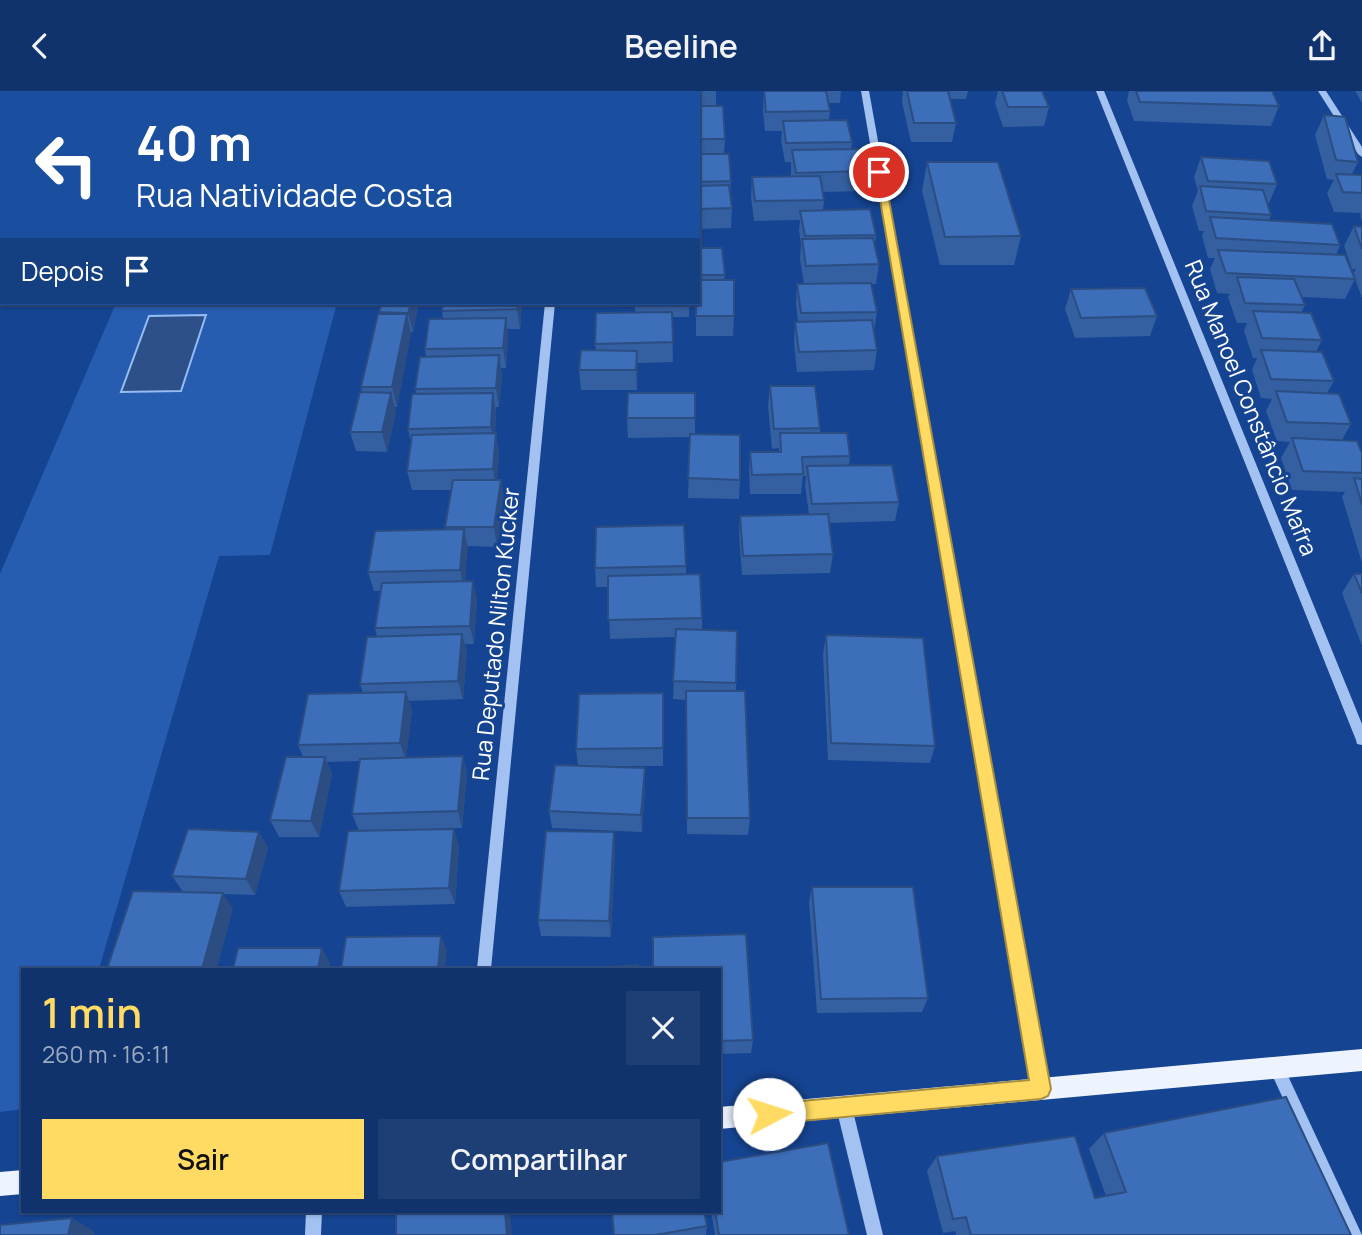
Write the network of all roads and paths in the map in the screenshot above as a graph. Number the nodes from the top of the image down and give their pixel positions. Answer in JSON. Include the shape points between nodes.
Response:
{"nodes":[{"id":1,"x":864,"y":91,"type":"edge"},
{"id":2,"x":1100,"y":91,"type":"edge"},
{"id":3,"x":1322,"y":91,"type":"edge"},
{"id":4,"x":1362,"y":154,"type":"edge"},
{"id":5,"x":550,"y":305,"type":"edge"},
{"id":6,"x":1362,"y":740,"type":"edge"},
{"id":7,"x":484,"y":968,"type":"edge"},
{"id":8,"x":1362,"y":1060,"type":"edge"},
{"id":9,"x":1277,"y":1068,"type":"junction"},
{"id":10,"x":1041,"y":1089,"type":"junction"},
{"id":11,"x":844,"y":1107,"type":"junction"},
{"id":12,"x":721,"y":1118,"type":"edge"},
{"id":13,"x":21,"y":1182,"type":"edge"},
{"id":14,"x":0,"y":1184,"type":"edge"},
{"id":15,"x":314,"y":1213,"type":"edge"},
{"id":16,"x":313,"y":1235,"type":"edge"},
{"id":17,"x":875,"y":1235,"type":"edge"},
{"id":18,"x":1355,"y":1235,"type":"edge"}],
"edges":[{"from":1,"to":10,"type":"street"},
{"from":2,"to":6,"type":"street","name":"Rua Manoel Constâncio Mafra"},
{"from":3,"to":4,"type":"street"},
{"from":5,"to":7,"type":"street","name":"Rua Deputado Nilton Kucker"},
{"from":8,"to":9,"type":"main road"},
{"from":9,"to":10,"type":"main road"},
{"from":9,"to":18,"type":"street"},
{"from":10,"to":11,"type":"main road"},
{"from":11,"to":12,"type":"main road"},
{"from":11,"to":17,"type":"street"},
{"from":13,"to":14,"type":"main road"},
{"from":15,"to":16,"type":"street"}]}
